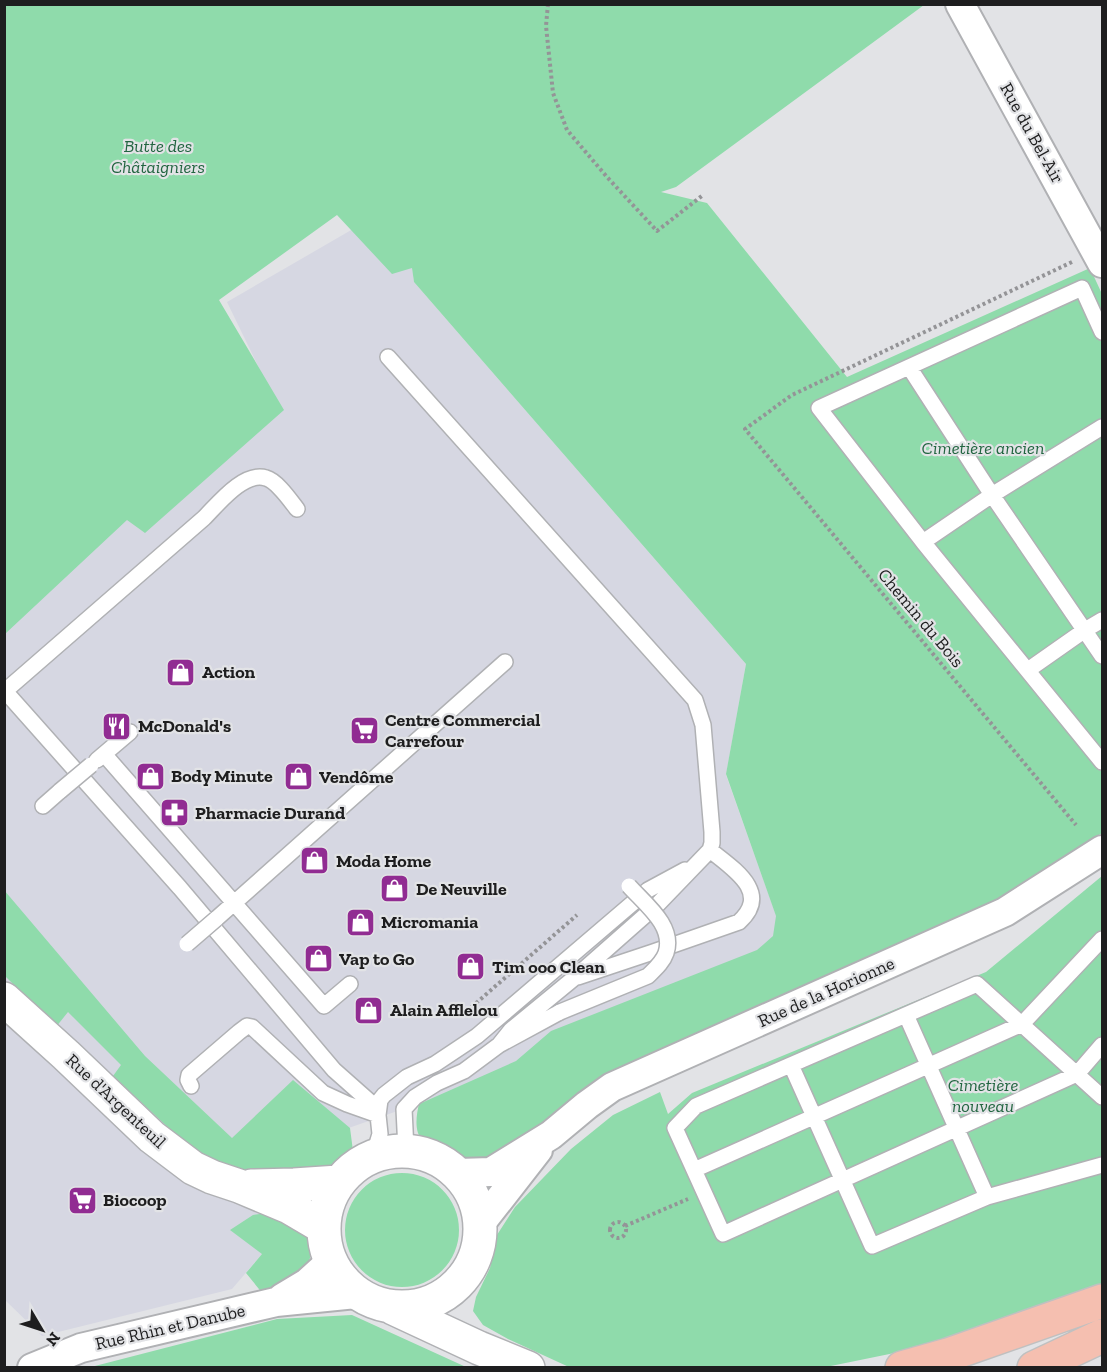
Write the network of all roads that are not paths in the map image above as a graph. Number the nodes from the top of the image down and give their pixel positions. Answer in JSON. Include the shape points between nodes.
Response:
{"nodes":[{"id":1,"x":960,"y":4,"type":"edge"},
{"id":2,"x":1101,"y":254,"type":"edge"},
{"id":3,"x":1102,"y":332,"type":"edge"},
{"id":4,"x":388,"y":357,"type":"dead end"},
{"id":5,"x":909,"y":367,"type":"junction"},
{"id":6,"x":1102,"y":427,"type":"edge"},
{"id":7,"x":992,"y":495,"type":"junction"},
{"id":8,"x":293,"y":503,"type":"dead end"},
{"id":9,"x":923,"y":542,"type":"junction"},
{"id":10,"x":1102,"y":620,"type":"edge"},
{"id":11,"x":1085,"y":630,"type":"junction"},
{"id":12,"x":1102,"y":656,"type":"edge"},
{"id":13,"x":505,"y":662,"type":"dead end"},
{"id":14,"x":1028,"y":670,"type":"junction"},
{"id":15,"x":5,"y":690,"type":"edge"},
{"id":16,"x":130,"y":732,"type":"dead end"},
{"id":17,"x":104,"y":754,"type":"junction"},
{"id":18,"x":1102,"y":762,"type":"edge"},
{"id":19,"x":43,"y":806,"type":"dead end"},
{"id":20,"x":710,"y":850,"type":"junction"},
{"id":21,"x":1102,"y":850,"type":"edge"},
{"id":22,"x":695,"y":865,"type":"junction"},
{"id":23,"x":629,"y":886,"type":"dead end"},
{"id":24,"x":234,"y":902,"type":"junction"},
{"id":25,"x":1102,"y":939,"type":"edge"},
{"id":26,"x":187,"y":944,"type":"dead end"},
{"id":27,"x":573,"y":979,"type":"junction"},
{"id":28,"x":350,"y":984,"type":"dead end"},
{"id":29,"x":6,"y":1007,"type":"edge"},
{"id":30,"x":906,"y":1015,"type":"junction"},
{"id":31,"x":1022,"y":1024,"type":"junction"},
{"id":32,"x":499,"y":1045,"type":"junction"},
{"id":33,"x":1102,"y":1045,"type":"edge"},
{"id":34,"x":790,"y":1065,"type":"junction"},
{"id":35,"x":929,"y":1066,"type":"junction"},
{"id":36,"x":1077,"y":1074,"type":"junction"},
{"id":37,"x":191,"y":1086,"type":"dead end"},
{"id":38,"x":1102,"y":1097,"type":"edge"},
{"id":39,"x":378,"y":1115,"type":"junction"},
{"id":40,"x":814,"y":1117,"type":"junction"},
{"id":41,"x":957,"y":1128,"type":"junction"},
{"id":42,"x":551,"y":1134,"type":"junction"},
{"id":43,"x":406,"y":1150,"type":"junction"},
{"id":44,"x":1102,"y":1165,"type":"edge"},
{"id":45,"x":694,"y":1170,"type":"junction"},
{"id":46,"x":350,"y":1172,"type":"junction"},
{"id":47,"x":458,"y":1173,"type":"junction"},
{"id":48,"x":842,"y":1180,"type":"junction"},
{"id":49,"x":239,"y":1186,"type":"junction"},
{"id":50,"x":987,"y":1197,"type":"junction"},
{"id":51,"x":481,"y":1223,"type":"junction"},
{"id":52,"x":323,"y":1227,"type":"junction"},
{"id":53,"x":330,"y":1262,"type":"junction"},
{"id":54,"x":454,"y":1288,"type":"junction"},
{"id":55,"x":356,"y":1294,"type":"junction"},
{"id":56,"x":1102,"y":1301,"type":"edge"},
{"id":57,"x":276,"y":1302,"type":"junction"},
{"id":58,"x":393,"y":1308,"type":"junction"},
{"id":59,"x":1102,"y":1336,"type":"edge"},
{"id":60,"x":478,"y":1348,"type":"junction"},
{"id":61,"x":32,"y":1368,"type":"edge"},
{"id":62,"x":528,"y":1368,"type":"edge"},
{"id":63,"x":902,"y":1368,"type":"edge"},
{"id":64,"x":1034,"y":1368,"type":"edge"}],
"edges":[{"from":1,"to":2,"type":"street","name":"Rue du Bel-Air"},
{"from":3,"to":5,"type":"lane","via":[[1082,288]]},
{"from":4,"to":20,"type":"lane","via":[[695,700],[703,725],[712,832]]},
{"from":5,"to":7,"type":"lane"},
{"from":5,"to":9,"type":"lane","via":[[819,408]]},
{"from":6,"to":7,"type":"lane"},
{"from":7,"to":9,"type":"lane"},
{"from":7,"to":11,"type":"lane"},
{"from":8,"to":15,"type":"lane","via":[[267,478],[251,478],[230,491]]},
{"from":9,"to":14,"type":"lane"},
{"from":10,"to":11,"type":"lane"},
{"from":11,"to":12,"type":"lane"},
{"from":11,"to":14,"type":"lane"},
{"from":13,"to":24,"type":"lane"},
{"from":14,"to":18,"type":"lane"},
{"from":15,"to":39,"type":"lane","via":[[334,1070],[369,1101]]},
{"from":16,"to":17,"type":"lane"},
{"from":17,"to":19,"type":"lane","bridge":true},
{"from":17,"to":24,"type":"lane"},
{"from":20,"to":22,"type":"lane"},
{"from":20,"to":27,"type":"lane","via":[[750,888],[752,901],[739,922]]},
{"from":21,"to":42,"type":"street","name":"Rue de la Horionne","via":[[1005,912],[612,1087]]},
{"from":22,"to":27,"type":"lane","via":[[658,904]]},
{"from":22,"to":39,"type":"lane","via":[[648,890],[477,1036],[384,1095]]},
{"from":23,"to":32,"type":"lane","bridge":true,"via":[[657,916],[668,939],[666,953],[657,967],[648,976],[560,1012]]},
{"from":24,"to":26,"type":"lane","bridge":true},
{"from":24,"to":28,"type":"lane","via":[[324,1006]]},
{"from":25,"to":31,"type":"lane"},
{"from":27,"to":32,"type":"lane","via":[[511,1030]]},
{"from":29,"to":49,"type":"street","name":"Rue d'Argenteuil","via":[[66,1055],[152,1137],[193,1168]]},
{"from":30,"to":31,"type":"lane","via":[[977,984]]},
{"from":30,"to":34,"type":"lane"},
{"from":30,"to":35,"type":"lane"},
{"from":31,"to":35,"type":"lane"},
{"from":31,"to":36,"type":"lane"},
{"from":32,"to":43,"type":"lane","via":[[464,1071],[415,1096],[404,1109]]},
{"from":33,"to":36,"type":"lane"},
{"from":34,"to":40,"type":"lane"},
{"from":34,"to":45,"type":"lane","via":[[696,1106],[675,1128]]},
{"from":35,"to":40,"type":"lane"},
{"from":35,"to":41,"type":"lane"},
{"from":36,"to":38,"type":"lane"},
{"from":36,"to":41,"type":"lane"},
{"from":37,"to":39,"type":"lane","via":[[189,1075],[247,1026],[323,1093]]},
{"from":39,"to":46,"type":"lane","via":[[377,1144]]},
{"from":40,"to":45,"type":"lane"},
{"from":40,"to":48,"type":"lane"},
{"from":41,"to":48,"type":"lane"},
{"from":41,"to":50,"type":"lane"},
{"from":42,"to":47,"type":"street","name":"Rue de la Horionne","via":[[491,1172]]},
{"from":42,"to":51,"type":"street","name":"Rue de la Horionne"},
{"from":43,"to":46,"type":"street","via":[[382,1153]]},
{"from":43,"to":47,"type":"street","via":[[434,1157]]},
{"from":44,"to":50,"type":"lane"},
{"from":45,"to":48,"type":"lane","via":[[723,1234]]},
{"from":46,"to":49,"type":"street","name":"Rue d'Argenteuil","via":[[294,1185]]},
{"from":46,"to":52,"type":"street","via":[[328,1203]]},
{"from":47,"to":51,"type":"street","via":[[474,1196]]},
{"from":48,"to":50,"type":"lane","via":[[872,1246]]},
{"from":49,"to":52,"type":"street","name":"Rue d'Argenteuil","via":[[289,1207]]},
{"from":51,"to":54,"type":"street","via":[[479,1247],[470,1270]]},
{"from":52,"to":53,"type":"street"},
{"from":53,"to":55,"type":"street"},
{"from":53,"to":57,"type":"street","name":"Rue Rhin et Danube","via":[[307,1283]]},
{"from":54,"to":58,"type":"street","via":[[426,1305]]},
{"from":54,"to":60,"type":"street","via":[[460,1318]]},
{"from":55,"to":57,"type":"street","name":"Rue Rhin et Danube"},
{"from":55,"to":58,"type":"street"},
{"from":56,"to":63,"type":"highway"},
{"from":57,"to":61,"type":"street","name":"Rue Rhin et Danube","via":[[81,1348]]},
{"from":58,"to":60,"type":"street"},
{"from":59,"to":64,"type":"highway"},
{"from":60,"to":62,"type":"street"}]}
